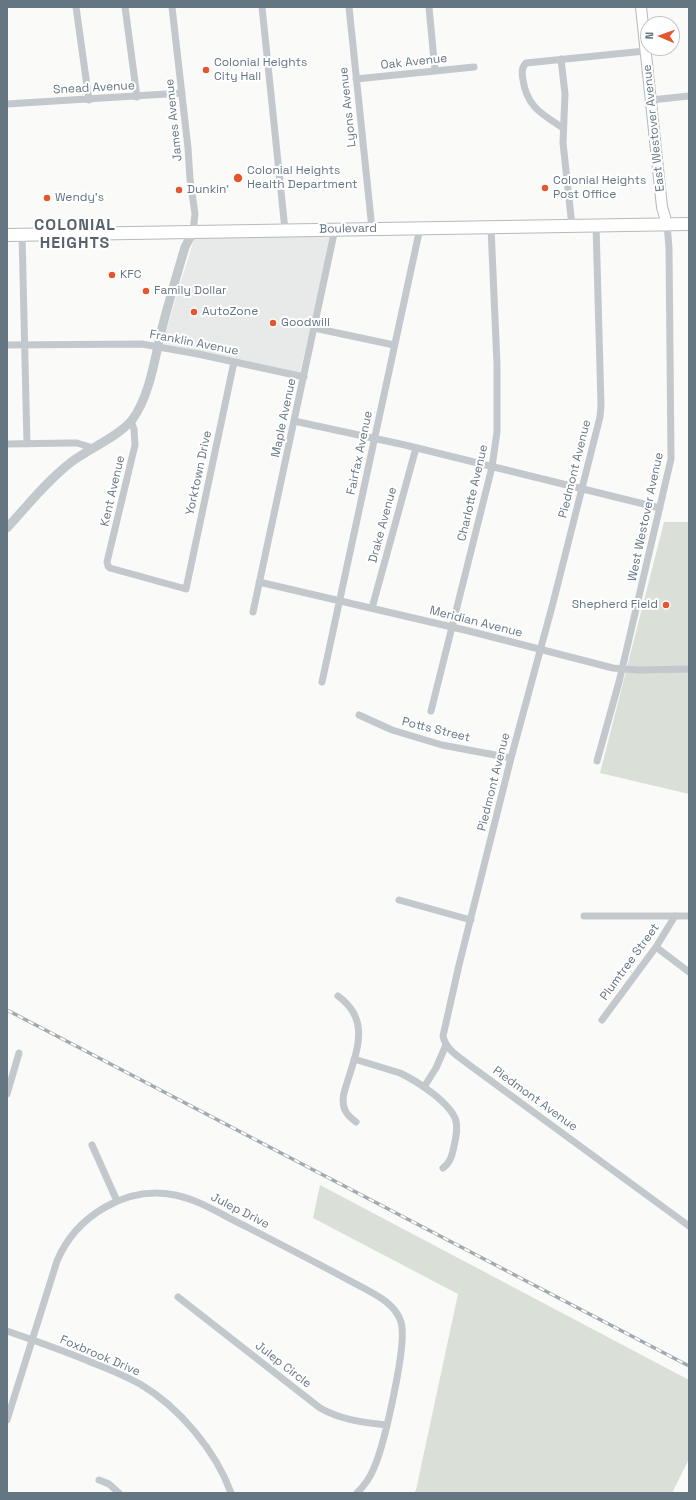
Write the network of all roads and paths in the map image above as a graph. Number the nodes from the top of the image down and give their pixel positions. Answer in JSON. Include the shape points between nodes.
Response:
{"nodes":[{"id":1,"x":76,"y":7,"type":"edge"},
{"id":2,"x":125,"y":7,"type":"edge"},
{"id":3,"x":172,"y":7,"type":"edge"},
{"id":4,"x":262,"y":7,"type":"edge"},
{"id":5,"x":349,"y":7,"type":"edge"},
{"id":6,"x":428,"y":7,"type":"edge"},
{"id":7,"x":640,"y":51,"type":"edge"},
{"id":8,"x":646,"y":56,"type":"edge"},
{"id":9,"x":561,"y":59,"type":"junction"},
{"id":10,"x":474,"y":67,"type":"dead end"},
{"id":11,"x":435,"y":71,"type":"junction"},
{"id":12,"x":356,"y":79,"type":"junction"},
{"id":13,"x":182,"y":93,"type":"junction"},
{"id":14,"x":689,"y":96,"type":"edge"},
{"id":15,"x":137,"y":97,"type":"junction"},
{"id":16,"x":89,"y":100,"type":"junction"},
{"id":17,"x":651,"y":100,"type":"junction"},
{"id":18,"x":7,"y":104,"type":"edge"},
{"id":19,"x":563,"y":128,"type":"junction"},
{"id":20,"x":666,"y":224,"type":"junction"},
{"id":21,"x":689,"y":224,"type":"edge"},
{"id":22,"x":596,"y":225,"type":"junction"},
{"id":23,"x":572,"y":226,"type":"junction"},
{"id":24,"x":491,"y":227,"type":"junction"},
{"id":25,"x":420,"y":228,"type":"junction"},
{"id":26,"x":335,"y":229,"type":"junction"},
{"id":27,"x":372,"y":229,"type":"junction"},
{"id":28,"x":285,"y":230,"type":"junction"},
{"id":29,"x":193,"y":232,"type":"junction"},
{"id":30,"x":7,"y":234,"type":"edge"},
{"id":31,"x":22,"y":234,"type":"junction"},
{"id":32,"x":314,"y":328,"type":"junction"},
{"id":33,"x":7,"y":345,"type":"edge"},
{"id":34,"x":26,"y":345,"type":"junction"},
{"id":35,"x":394,"y":345,"type":"junction"},
{"id":36,"x":158,"y":346,"type":"junction"},
{"id":37,"x":234,"y":362,"type":"junction"},
{"id":38,"x":304,"y":377,"type":"junction"},
{"id":39,"x":131,"y":420,"type":"junction"},
{"id":40,"x":294,"y":421,"type":"junction"},
{"id":41,"x":374,"y":439,"type":"junction"},
{"id":42,"x":7,"y":444,"type":"edge"},
{"id":43,"x":28,"y":444,"type":"junction"},
{"id":44,"x":93,"y":448,"type":"junction"},
{"id":45,"x":416,"y":448,"type":"junction"},
{"id":46,"x":492,"y":467,"type":"junction"},
{"id":47,"x":582,"y":489,"type":"junction"},
{"id":48,"x":660,"y":508,"type":"junction"},
{"id":49,"x":7,"y":528,"type":"edge"},
{"id":50,"x":108,"y":566,"type":"joint"},
{"id":51,"x":259,"y":582,"type":"junction"},
{"id":52,"x":340,"y":600,"type":"junction"},
{"id":53,"x":372,"y":608,"type":"junction"},
{"id":54,"x":253,"y":612,"type":"dead end"},
{"id":55,"x":452,"y":627,"type":"junction"},
{"id":56,"x":540,"y":650,"type":"junction"},
{"id":57,"x":622,"y":669,"type":"junction"},
{"id":58,"x":689,"y":669,"type":"edge"},
{"id":59,"x":322,"y":682,"type":"dead end"},
{"id":60,"x":431,"y":711,"type":"dead end"},
{"id":61,"x":359,"y":715,"type":"dead end"},
{"id":62,"x":511,"y":758,"type":"junction"},
{"id":63,"x":597,"y":762,"type":"dead end"},
{"id":64,"x":399,"y":900,"type":"dead end"},
{"id":65,"x":584,"y":916,"type":"dead end"},
{"id":66,"x":675,"y":916,"type":"junction"},
{"id":67,"x":689,"y":916,"type":"edge"},
{"id":68,"x":471,"y":920,"type":"junction"},
{"id":69,"x":656,"y":947,"type":"junction"},
{"id":70,"x":689,"y":972,"type":"edge"},
{"id":71,"x":338,"y":996,"type":"dead end"},
{"id":72,"x":602,"y":1020,"type":"dead end"},
{"id":73,"x":446,"y":1045,"type":"junction"},
{"id":74,"x":20,"y":1053,"type":"dead end"},
{"id":75,"x":354,"y":1059,"type":"junction"},
{"id":76,"x":424,"y":1087,"type":"junction"},
{"id":77,"x":7,"y":1094,"type":"edge"},
{"id":78,"x":356,"y":1122,"type":"dead end"},
{"id":79,"x":92,"y":1145,"type":"dead end"},
{"id":80,"x":443,"y":1168,"type":"dead end"},
{"id":81,"x":117,"y":1201,"type":"junction"},
{"id":82,"x":689,"y":1226,"type":"edge"},
{"id":83,"x":178,"y":1298,"type":"dead end"},
{"id":84,"x":7,"y":1331,"type":"edge"},
{"id":85,"x":32,"y":1340,"type":"junction"},
{"id":86,"x":7,"y":1420,"type":"edge"},
{"id":87,"x":386,"y":1425,"type":"junction"},
{"id":88,"x":99,"y":1480,"type":"dead end"},
{"id":89,"x":119,"y":1493,"type":"edge"},
{"id":90,"x":231,"y":1493,"type":"edge"},
{"id":91,"x":357,"y":1493,"type":"edge"}],
"edges":[{"from":1,"to":16,"type":"street"},
{"from":2,"to":15,"type":"street"},
{"from":3,"to":13,"type":"street","name":"James Avenue"},
{"from":4,"to":28,"type":"street"},
{"from":5,"to":12,"type":"street","name":"Lyons Avenue"},
{"from":6,"to":11,"type":"street"},
{"from":7,"to":9,"type":"street"},
{"from":8,"to":17,"type":"main road","name":"East Westover Avenue"},
{"from":9,"to":19,"type":"street","via":[[565,100]]},
{"from":9,"to":19,"type":"street","via":[[530,62],[523,66],[522,70],[524,88],[530,102],[540,113]]},
{"from":10,"to":11,"type":"street","name":"Oak Avenue"},
{"from":11,"to":12,"type":"street","name":"Oak Avenue"},
{"from":12,"to":27,"type":"street","name":"Lyons Avenue"},
{"from":13,"to":15,"type":"street","name":"Snead Avenue"},
{"from":13,"to":29,"type":"street","name":"James Avenue","via":[[195,214]]},
{"from":14,"to":17,"type":"street"},
{"from":15,"to":16,"type":"street","name":"Snead Avenue"},
{"from":16,"to":18,"type":"street","name":"Snead Avenue"},
{"from":17,"to":20,"type":"main road","name":"East Westover Avenue"},
{"from":19,"to":23,"type":"street"},
{"from":20,"to":21,"type":"main road","name":"Boulevard"},
{"from":20,"to":22,"type":"main road","name":"Boulevard"},
{"from":20,"to":48,"type":"street","name":"West Westover Avenue","via":[[670,248],[672,450]]},
{"from":22,"to":23,"type":"main road","name":"Boulevard"},
{"from":22,"to":47,"type":"street","name":"Piedmont Avenue","via":[[601,405]]},
{"from":23,"to":24,"type":"main road","name":"Boulevard"},
{"from":24,"to":25,"type":"main road","name":"Boulevard"},
{"from":24,"to":46,"type":"street","name":"Charlotte Avenue","via":[[497,364],[497,425]]},
{"from":25,"to":27,"type":"main road","name":"Boulevard"},
{"from":25,"to":35,"type":"street","name":"Fairfax Avenue"},
{"from":26,"to":27,"type":"main road","name":"Boulevard"},
{"from":26,"to":28,"type":"main road","name":"Boulevard"},
{"from":26,"to":32,"type":"street","name":"Maple Avenue"},
{"from":28,"to":29,"type":"main road","name":"Boulevard"},
{"from":29,"to":31,"type":"main road","name":"Boulevard"},
{"from":29,"to":36,"type":"street","via":[[185,247]]},
{"from":30,"to":31,"type":"main road","name":"Boulevard"},
{"from":31,"to":34,"type":"street"},
{"from":32,"to":35,"type":"street"},
{"from":32,"to":38,"type":"street","name":"Maple Avenue"},
{"from":33,"to":34,"type":"street","name":"Franklin Avenue"},
{"from":34,"to":36,"type":"street","name":"Franklin Avenue","via":[[132,343]]},
{"from":34,"to":43,"type":"street"},
{"from":35,"to":41,"type":"street","name":"Fairfax Avenue"},
{"from":36,"to":37,"type":"street","name":"Franklin Avenue"},
{"from":36,"to":39,"type":"street","via":[[145,393],[138,412]]},
{"from":37,"to":38,"type":"street","name":"Franklin Avenue"},
{"from":37,"to":50,"type":"street","name":"Yorktown Drive","via":[[186,589]]},
{"from":38,"to":40,"type":"street","name":"Maple Avenue"},
{"from":39,"to":44,"type":"street"},
{"from":39,"to":50,"type":"street","name":"Kent Avenue","via":[[135,445]]},
{"from":40,"to":41,"type":"street"},
{"from":40,"to":51,"type":"street","name":"Maple Avenue"},
{"from":41,"to":45,"type":"street"},
{"from":41,"to":52,"type":"street","name":"Fairfax Avenue"},
{"from":42,"to":43,"type":"street"},
{"from":43,"to":44,"type":"street","via":[[77,443]]},
{"from":44,"to":49,"type":"street","via":[[70,463],[49,482]]},
{"from":45,"to":46,"type":"street"},
{"from":45,"to":53,"type":"street","name":"Drake Avenue"},
{"from":46,"to":47,"type":"street"},
{"from":46,"to":55,"type":"street","name":"Charlotte Avenue"},
{"from":47,"to":48,"type":"street"},
{"from":47,"to":56,"type":"street","name":"Piedmont Avenue"},
{"from":48,"to":57,"type":"street","name":"West Westover Avenue"},
{"from":51,"to":52,"type":"street","name":"Meridian Avenue"},
{"from":51,"to":54,"type":"street","name":"Maple Avenue"},
{"from":52,"to":53,"type":"street","name":"Meridian Avenue"},
{"from":52,"to":59,"type":"street","name":"Fairfax Avenue"},
{"from":53,"to":55,"type":"street","name":"Meridian Avenue"},
{"from":55,"to":56,"type":"street","name":"Meridian Avenue"},
{"from":55,"to":60,"type":"street","name":"Charlotte Avenue"},
{"from":56,"to":57,"type":"street","name":"Meridian Avenue"},
{"from":56,"to":62,"type":"street","name":"Piedmont Avenue"},
{"from":57,"to":58,"type":"street","name":"Meridian Avenue"},
{"from":57,"to":63,"type":"street","name":"West Westover Avenue"},
{"from":61,"to":62,"type":"street","name":"Potts Street","via":[[392,730],[442,745]]},
{"from":62,"to":68,"type":"street","name":"Piedmont Avenue"},
{"from":64,"to":68,"type":"street"},
{"from":65,"to":66,"type":"street"},
{"from":66,"to":67,"type":"street"},
{"from":66,"to":69,"type":"street","name":"Plumtree Street"},
{"from":68,"to":73,"type":"street","name":"Piedmont Avenue","via":[[444,1031]]},
{"from":69,"to":70,"type":"street"},
{"from":69,"to":72,"type":"street","name":"Plumtree Street"},
{"from":71,"to":75,"type":"street","via":[[352,1009],[360,1028]]},
{"from":73,"to":76,"type":"street"},
{"from":73,"to":82,"type":"street","name":"Piedmont Avenue","via":[[468,1064]]},
{"from":74,"to":77,"type":"street"},
{"from":75,"to":76,"type":"street","via":[[400,1073]]},
{"from":75,"to":78,"type":"street","via":[[343,1097],[346,1112]]},
{"from":76,"to":80,"type":"street","via":[[447,1106],[456,1121],[452,1157]]},
{"from":79,"to":81,"type":"street"},
{"from":81,"to":85,"type":"street","name":"Julep Drive","via":[[89,1217],[62,1251]]},
{"from":81,"to":87,"type":"street","name":"Julep Drive","via":[[151,1193],[175,1195],[191,1200],[356,1284],[388,1303],[399,1317],[403,1332]]},
{"from":83,"to":87,"type":"street","name":"Julep Circle","via":[[320,1408],[345,1419]]},
{"from":84,"to":85,"type":"street","name":"Foxbrook Drive"},
{"from":85,"to":86,"type":"street","name":"Julep Drive"},
{"from":85,"to":90,"type":"street","name":"Foxbrook Drive","via":[[118,1373],[150,1390],[203,1442]]},
{"from":87,"to":91,"type":"street","name":"Julep Drive","via":[[374,1470]]},
{"from":88,"to":89,"type":"street","via":[[109,1484]]}]}
